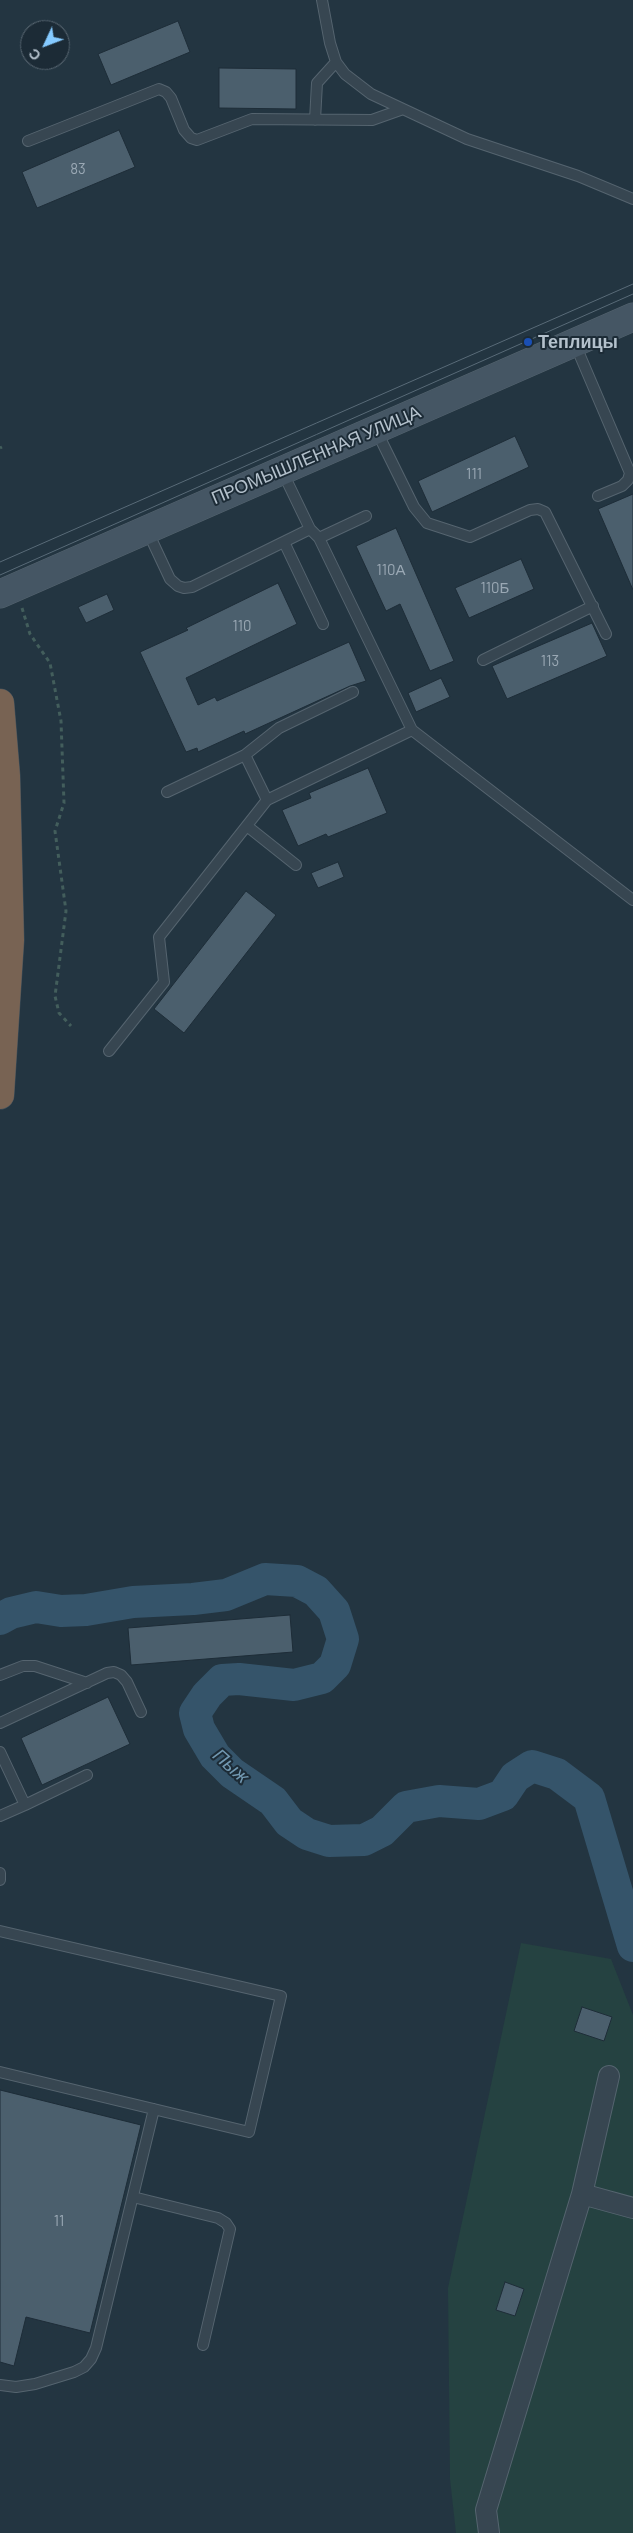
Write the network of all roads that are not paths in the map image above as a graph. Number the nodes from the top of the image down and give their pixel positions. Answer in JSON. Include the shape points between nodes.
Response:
{"nodes":[{"id":1,"x":322,"y":0,"type":"edge"},
{"id":2,"x":336,"y":62,"type":"junction"},
{"id":3,"x":403,"y":109,"type":"junction"},
{"id":4,"x":315,"y":120,"type":"junction"},
{"id":5,"x":28,"y":141,"type":"dead end"},
{"id":6,"x":633,"y":199,"type":"edge"},
{"id":7,"x":633,"y":317,"type":"edge"},
{"id":8,"x":574,"y":343,"type":"junction"},
{"id":9,"x":376,"y":429,"type":"junction"},
{"id":10,"x":281,"y":470,"type":"junction"},
{"id":11,"x":598,"y":496,"type":"dead end"},
{"id":12,"x":366,"y":516,"type":"dead end"},
{"id":13,"x":147,"y":529,"type":"junction"},
{"id":14,"x":310,"y":529,"type":"junction"},
{"id":15,"x":319,"y":538,"type":"junction"},
{"id":16,"x":284,"y":542,"type":"junction"},
{"id":17,"x":3,"y":592,"type":"edge"},
{"id":18,"x":593,"y":606,"type":"junction"},
{"id":19,"x":323,"y":624,"type":"dead end"},
{"id":20,"x":606,"y":634,"type":"dead end"},
{"id":21,"x":482,"y":660,"type":"dead end"},
{"id":22,"x":353,"y":692,"type":"dead end"},
{"id":23,"x":0,"y":703,"type":"edge"},
{"id":24,"x":412,"y":730,"type":"junction"},
{"id":25,"x":244,"y":755,"type":"junction"},
{"id":26,"x":167,"y":792,"type":"dead end"},
{"id":27,"x":267,"y":800,"type":"junction"},
{"id":28,"x":247,"y":826,"type":"junction"},
{"id":29,"x":296,"y":865,"type":"dead end"},
{"id":30,"x":633,"y":900,"type":"edge"},
{"id":31,"x":109,"y":1051,"type":"dead end"},
{"id":32,"x":0,"y":1095,"type":"edge"},
{"id":33,"x":0,"y":1675,"type":"edge"},
{"id":34,"x":87,"y":1683,"type":"junction"},
{"id":35,"x":141,"y":1712,"type":"dead end"},
{"id":36,"x":0,"y":1724,"type":"edge"},
{"id":37,"x":0,"y":1752,"type":"edge"},
{"id":38,"x":86,"y":1776,"type":"dead end"},
{"id":39,"x":25,"y":1804,"type":"junction"},
{"id":40,"x":0,"y":1816,"type":"edge"},
{"id":41,"x":0,"y":1873,"type":"edge"},
{"id":42,"x":0,"y":1880,"type":"edge"},
{"id":43,"x":0,"y":1931,"type":"edge"},
{"id":44,"x":0,"y":2072,"type":"edge"},
{"id":45,"x":609,"y":2076,"type":"dead end"},
{"id":46,"x":154,"y":2109,"type":"junction"},
{"id":47,"x":582,"y":2194,"type":"junction"},
{"id":48,"x":133,"y":2198,"type":"junction"},
{"id":49,"x":633,"y":2208,"type":"edge"},
{"id":50,"x":203,"y":2345,"type":"dead end"},
{"id":51,"x":0,"y":2385,"type":"edge"},
{"id":52,"x":489,"y":2533,"type":"edge"}],
"edges":[{"from":1,"to":2,"type":"lane"},
{"from":2,"to":3,"type":"lane","via":[[345,74],[371,94]]},
{"from":2,"to":4,"type":"lane","via":[[317,83]]},
{"from":3,"to":4,"type":"lane","via":[[372,120]]},
{"from":3,"to":6,"type":"lane","via":[[467,139],[578,176]]},
{"from":4,"to":5,"type":"lane","via":[[252,118],[197,140],[184,130],[171,98],[159,89]]},
{"from":7,"to":8,"type":"street","name":"ПРОМЫШЛЕННАЯ УЛИЦА"},
{"from":8,"to":9,"type":"street","name":"ПРОМЫШЛЕННАЯ УЛИЦА"},
{"from":8,"to":11,"type":"lane","via":[[630,473],[622,486]]},
{"from":9,"to":10,"type":"street","name":"ПРОМЫШЛЕННАЯ УЛИЦА"},
{"from":9,"to":18,"type":"lane","via":[[414,507],[427,523],[470,538],[530,510],[545,512]]},
{"from":10,"to":13,"type":"street","name":"ПРОМЫШЛЕННАЯ УЛИЦА"},
{"from":10,"to":14,"type":"lane"},
{"from":12,"to":15,"type":"lane"},
{"from":13,"to":16,"type":"lane","via":[[170,578],[184,588]]},
{"from":13,"to":17,"type":"street","name":"ПРОМЫШЛЕННАЯ УЛИЦА"},
{"from":14,"to":15,"type":"lane"},
{"from":14,"to":16,"type":"lane"},
{"from":15,"to":24,"type":"lane"},
{"from":16,"to":19,"type":"lane"},
{"from":18,"to":20,"type":"lane"},
{"from":18,"to":21,"type":"lane"},
{"from":22,"to":25,"type":"lane","via":[[279,728]]},
{"from":23,"to":32,"type":"highway","via":[[6,776],[10,940]]},
{"from":24,"to":27,"type":"lane"},
{"from":24,"to":30,"type":"lane"},
{"from":25,"to":26,"type":"lane"},
{"from":25,"to":27,"type":"lane"},
{"from":27,"to":28,"type":"lane"},
{"from":28,"to":29,"type":"lane"},
{"from":28,"to":31,"type":"lane","via":[[159,937],[164,982]]},
{"from":33,"to":34,"type":"lane","via":[[23,1666],[35,1666]]},
{"from":34,"to":35,"type":"lane","via":[[107,1673],[121,1675]]},
{"from":34,"to":36,"type":"lane"},
{"from":37,"to":39,"type":"lane"},
{"from":38,"to":39,"type":"lane"},
{"from":39,"to":40,"type":"lane"},
{"from":41,"to":42,"type":"lane"},
{"from":43,"to":46,"type":"lane","via":[[281,1996],[249,2132]]},
{"from":44,"to":46,"type":"lane"},
{"from":45,"to":47,"type":"street"},
{"from":46,"to":48,"type":"lane"},
{"from":47,"to":49,"type":"street"},
{"from":47,"to":52,"type":"street","via":[[486,2510]]},
{"from":48,"to":50,"type":"lane","via":[[218,2218],[230,2229]]},
{"from":48,"to":51,"type":"lane","via":[[91,2359],[84,2368],[35,2384]]}]}
